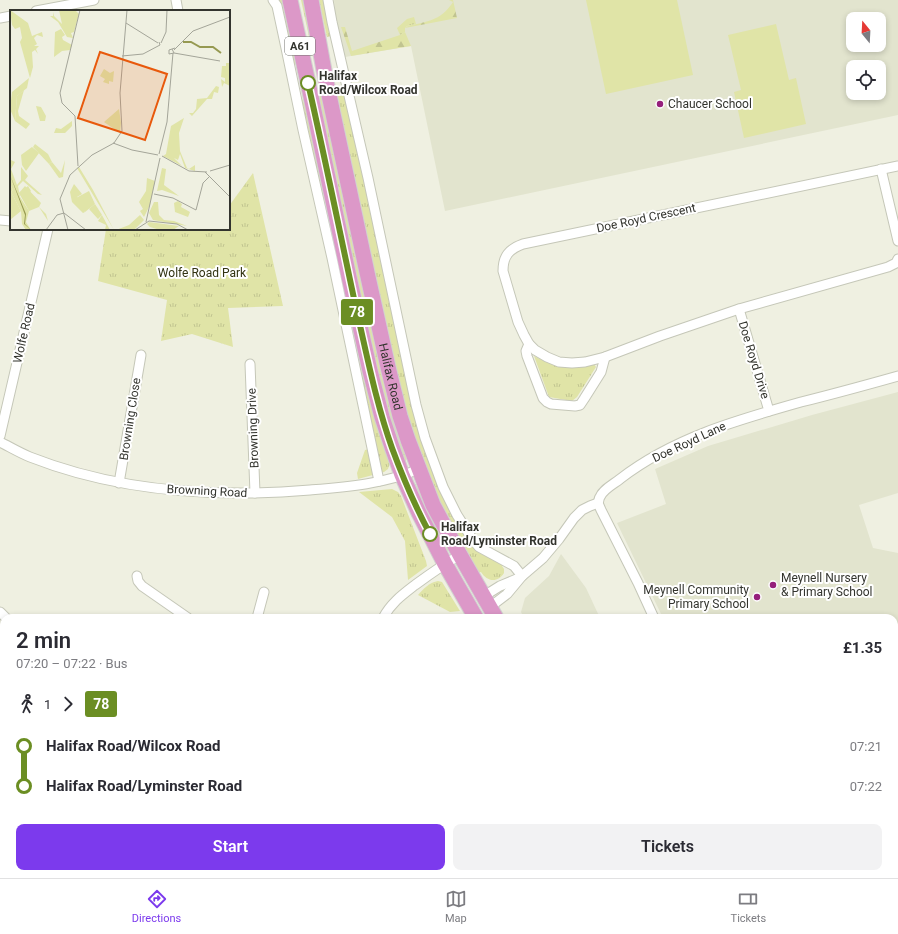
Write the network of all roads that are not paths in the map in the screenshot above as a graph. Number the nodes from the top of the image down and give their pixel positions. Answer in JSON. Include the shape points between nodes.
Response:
{"nodes":[{"id":1,"x":94,"y":0,"type":"edge"},
{"id":2,"x":176,"y":0,"type":"edge"},
{"id":3,"x":273,"y":0,"type":"edge"},
{"id":4,"x":290,"y":0,"type":"edge"},
{"id":5,"x":310,"y":0,"type":"edge"},
{"id":6,"x":328,"y":0,"type":"edge"},
{"id":7,"x":62,"y":9,"type":"edge"},
{"id":8,"x":49,"y":10,"type":"edge"},
{"id":9,"x":178,"y":10,"type":"edge"},
{"id":10,"x":10,"y":16,"type":"edge"},
{"id":11,"x":0,"y":18,"type":"edge"},
{"id":12,"x":898,"y":166,"type":"edge"},
{"id":13,"x":882,"y":169,"type":"junction"},
{"id":14,"x":0,"y":220,"type":"edge"},
{"id":15,"x":10,"y":221,"type":"edge"},
{"id":16,"x":48,"y":230,"type":"edge"},
{"id":17,"x":898,"y":241,"type":"edge"},
{"id":18,"x":898,"y":259,"type":"edge"},
{"id":19,"x":739,"y":309,"type":"junction"},
{"id":20,"x":529,"y":344,"type":"junction"},
{"id":21,"x":141,"y":355,"type":"dead end"},
{"id":22,"x":605,"y":357,"type":"junction"},
{"id":23,"x":250,"y":364,"type":"dead end"},
{"id":24,"x":898,"y":376,"type":"edge"},
{"id":25,"x":769,"y":411,"type":"junction"},
{"id":26,"x":0,"y":436,"type":"edge"},
{"id":27,"x":0,"y":442,"type":"edge"},
{"id":28,"x":419,"y":468,"type":"junction"},
{"id":29,"x":402,"y":475,"type":"junction"},
{"id":30,"x":379,"y":481,"type":"junction"},
{"id":31,"x":119,"y":483,"type":"junction"},
{"id":32,"x":255,"y":493,"type":"junction"},
{"id":33,"x":598,"y":503,"type":"junction"},
{"id":34,"x":460,"y":555,"type":"junction"},
{"id":35,"x":445,"y":564,"type":"junction"},
{"id":36,"x":137,"y":576,"type":"dead end"},
{"id":37,"x":522,"y":576,"type":"junction"},
{"id":38,"x":264,"y":592,"type":"dead end"},
{"id":39,"x":490,"y":607,"type":"edge"},
{"id":40,"x":182,"y":614,"type":"edge"},
{"id":41,"x":258,"y":614,"type":"edge"},
{"id":42,"x":385,"y":614,"type":"edge"},
{"id":43,"x":474,"y":614,"type":"edge"},
{"id":44,"x":652,"y":614,"type":"edge"}],
"edges":[{"from":1,"to":7,"type":"street"},
{"from":2,"to":9,"type":"street"},
{"from":3,"to":30,"type":"street","via":[[277,6]]},
{"from":4,"to":29,"type":"highway","name":"Halifax Road","number":"A61","via":[[370,371]]},
{"from":5,"to":28,"type":"highway","name":"Halifax Road","number":"A61","via":[[388,367],[400,416]]},
{"from":6,"to":37,"type":"street","name":"Halifax Road","via":[[425,438],[443,487],[473,540],[514,566]]},
{"from":7,"to":8,"type":"street"},
{"from":10,"to":11,"type":"street"},
{"from":12,"to":13,"type":"street","name":"Doe Royd Crescent"},
{"from":13,"to":17,"type":"street"},
{"from":13,"to":20,"type":"street","name":"Doe Royd Crescent","via":[[516,247],[505,258],[503,271],[518,322]]},
{"from":14,"to":15,"type":"street"},
{"from":16,"to":26,"type":"street","name":"Wolfe Road"},
{"from":18,"to":19,"type":"street","name":"Doe Royd Crescent","via":[[888,267]]},
{"from":19,"to":22,"type":"street","name":"Doe Royd Crescent"},
{"from":19,"to":25,"type":"street","name":"Doe Royd Drive"},
{"from":20,"to":22,"type":"street","name":"Doe Royd Crescent","via":[[535,350],[559,362],[585,362]]},
{"from":20,"to":22,"type":"street","name":"Doe Royd Crescent","via":[[527,356],[543,398],[551,404],[580,404],[602,372]]},
{"from":21,"to":31,"type":"street","name":"Browning Close"},
{"from":23,"to":32,"type":"street","name":"Browning Drive"},
{"from":24,"to":25,"type":"street","name":"Doe Royd Lane"},
{"from":25,"to":33,"type":"street","name":"Doe Royd Lane","via":[[674,446],[626,474],[605,491]]},
{"from":27,"to":31,"type":"street","name":"Browning Road","via":[[56,466]]},
{"from":28,"to":29,"type":"street","name":"Browning Road"},
{"from":28,"to":34,"type":"highway","name":"Halifax Road","number":"A61","via":[[433,505]]},
{"from":29,"to":30,"type":"street","name":"Browning Road"},
{"from":29,"to":35,"type":"highway","name":"Halifax Road","number":"A61","via":[[418,513]]},
{"from":30,"to":32,"type":"street","name":"Browning Road","via":[[327,489]]},
{"from":31,"to":32,"type":"street","name":"Browning Road","via":[[187,492]]},
{"from":33,"to":37,"type":"street","name":"Doe Royd Lane","via":[[582,510],[543,558]]},
{"from":33,"to":44,"type":"street"},
{"from":34,"to":35,"type":"street"},
{"from":34,"to":39,"type":"highway","name":"Halifax Road","number":"A61"},
{"from":35,"to":42,"type":"street","via":[[399,597]]},
{"from":35,"to":43,"type":"highway","name":"Halifax Road","number":"A61"},
{"from":36,"to":40,"type":"street","via":[[142,586]]},
{"from":37,"to":39,"type":"street","name":"Doe Royd Lane","via":[[500,586]]},
{"from":38,"to":41,"type":"street"},
{"from":39,"to":43,"type":"highway","via":[[478,601]]}]}
